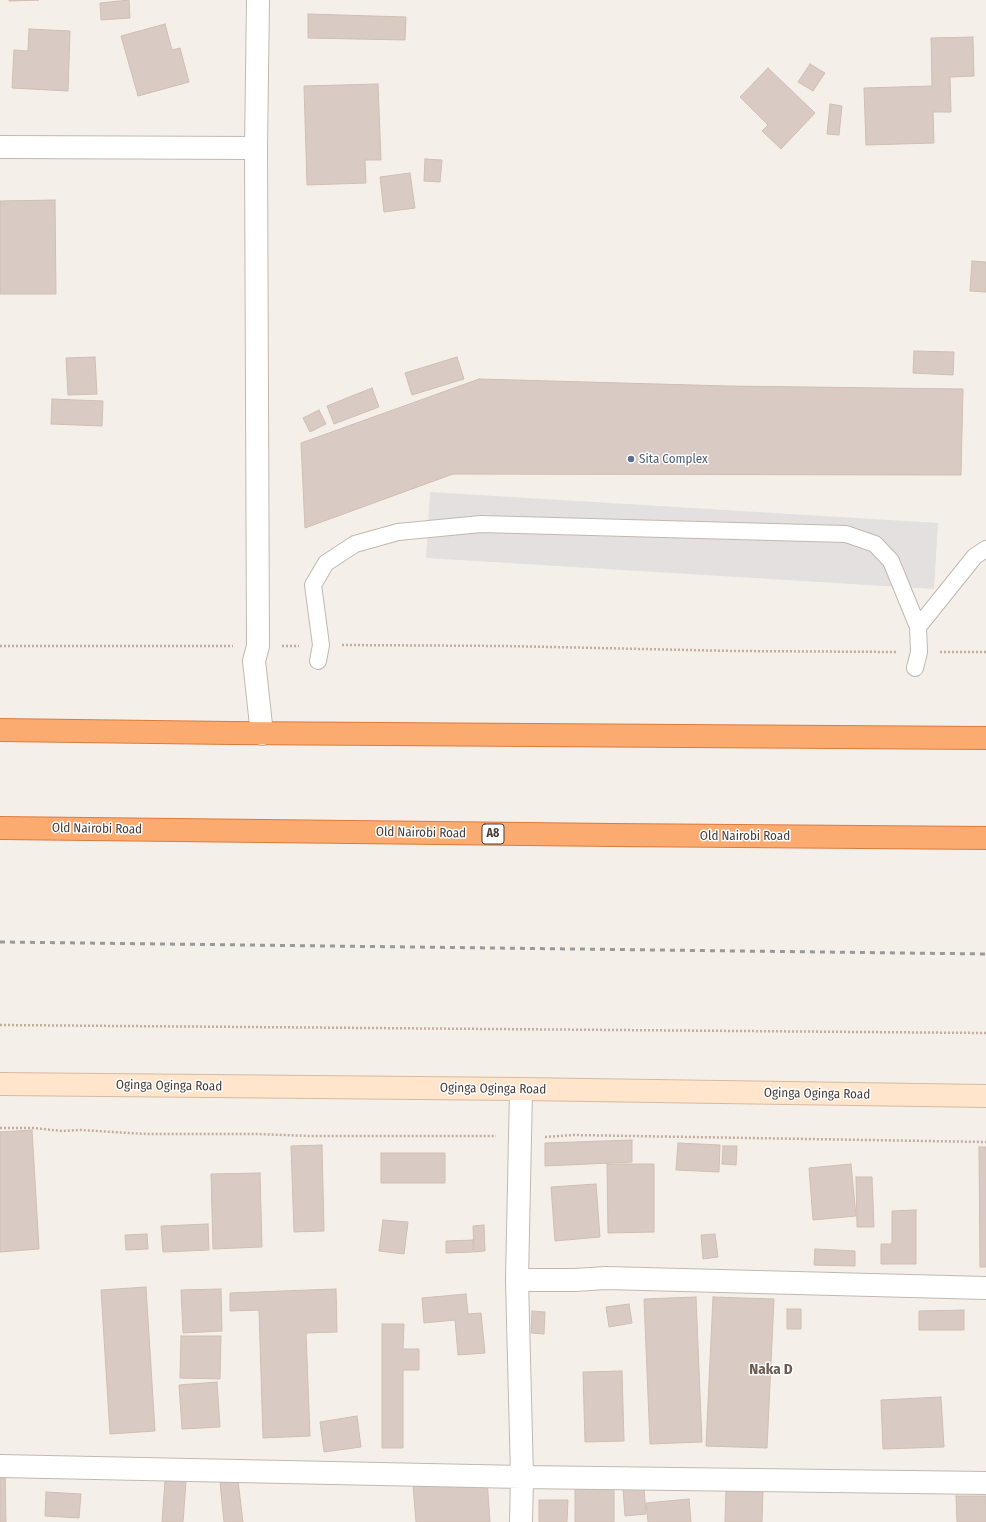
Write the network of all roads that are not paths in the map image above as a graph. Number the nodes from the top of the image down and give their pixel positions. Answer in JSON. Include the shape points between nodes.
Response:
{"nodes":[{"id":1,"x":258,"y":0,"type":"edge"},
{"id":2,"x":0,"y":148,"type":"edge"},
{"id":3,"x":256,"y":148,"type":"junction"},
{"id":4,"x":986,"y":549,"type":"edge"},
{"id":5,"x":918,"y":627,"type":"junction"},
{"id":6,"x":318,"y":661,"type":"dead end"},
{"id":7,"x":916,"y":668,"type":"dead end"},
{"id":8,"x":0,"y":730,"type":"edge"},
{"id":9,"x":262,"y":734,"type":"junction"},
{"id":10,"x":986,"y":738,"type":"edge"},
{"id":11,"x":0,"y":828,"type":"edge"},
{"id":12,"x":986,"y":838,"type":"edge"},
{"id":13,"x":0,"y":1084,"type":"edge"},
{"id":14,"x":520,"y":1089,"type":"junction"},
{"id":15,"x":986,"y":1096,"type":"edge"},
{"id":16,"x":517,"y":1280,"type":"junction"},
{"id":17,"x":986,"y":1288,"type":"edge"},
{"id":18,"x":0,"y":1466,"type":"edge"},
{"id":19,"x":522,"y":1477,"type":"junction"},
{"id":20,"x":986,"y":1483,"type":"edge"},
{"id":21,"x":521,"y":1522,"type":"edge"}],
"edges":[{"from":1,"to":3,"type":"street"},
{"from":2,"to":3,"type":"street"},
{"from":3,"to":9,"type":"street","via":[[258,646],[254,661]]},
{"from":4,"to":5,"type":"lane","via":[[975,556]]},
{"from":5,"to":6,"type":"lane","via":[[892,561],[875,544],[846,534],[481,524],[398,532],[355,544],[326,563],[313,585],[321,645]]},
{"from":5,"to":7,"type":"lane","via":[[919,652]]},
{"from":8,"to":9,"type":"highway"},
{"from":9,"to":10,"type":"highway"},
{"from":11,"to":12,"type":"highway","name":"Old Nairobi Road","number":"A8"},
{"from":13,"to":14,"type":"street","name":"Oginga Oginga Road"},
{"from":14,"to":15,"type":"street","name":"Oginga Oginga Road"},
{"from":14,"to":16,"type":"street"},
{"from":16,"to":17,"type":"street","via":[[606,1278]]},
{"from":16,"to":19,"type":"street"},
{"from":18,"to":19,"type":"street"},
{"from":19,"to":20,"type":"street"},
{"from":19,"to":21,"type":"street"}]}
